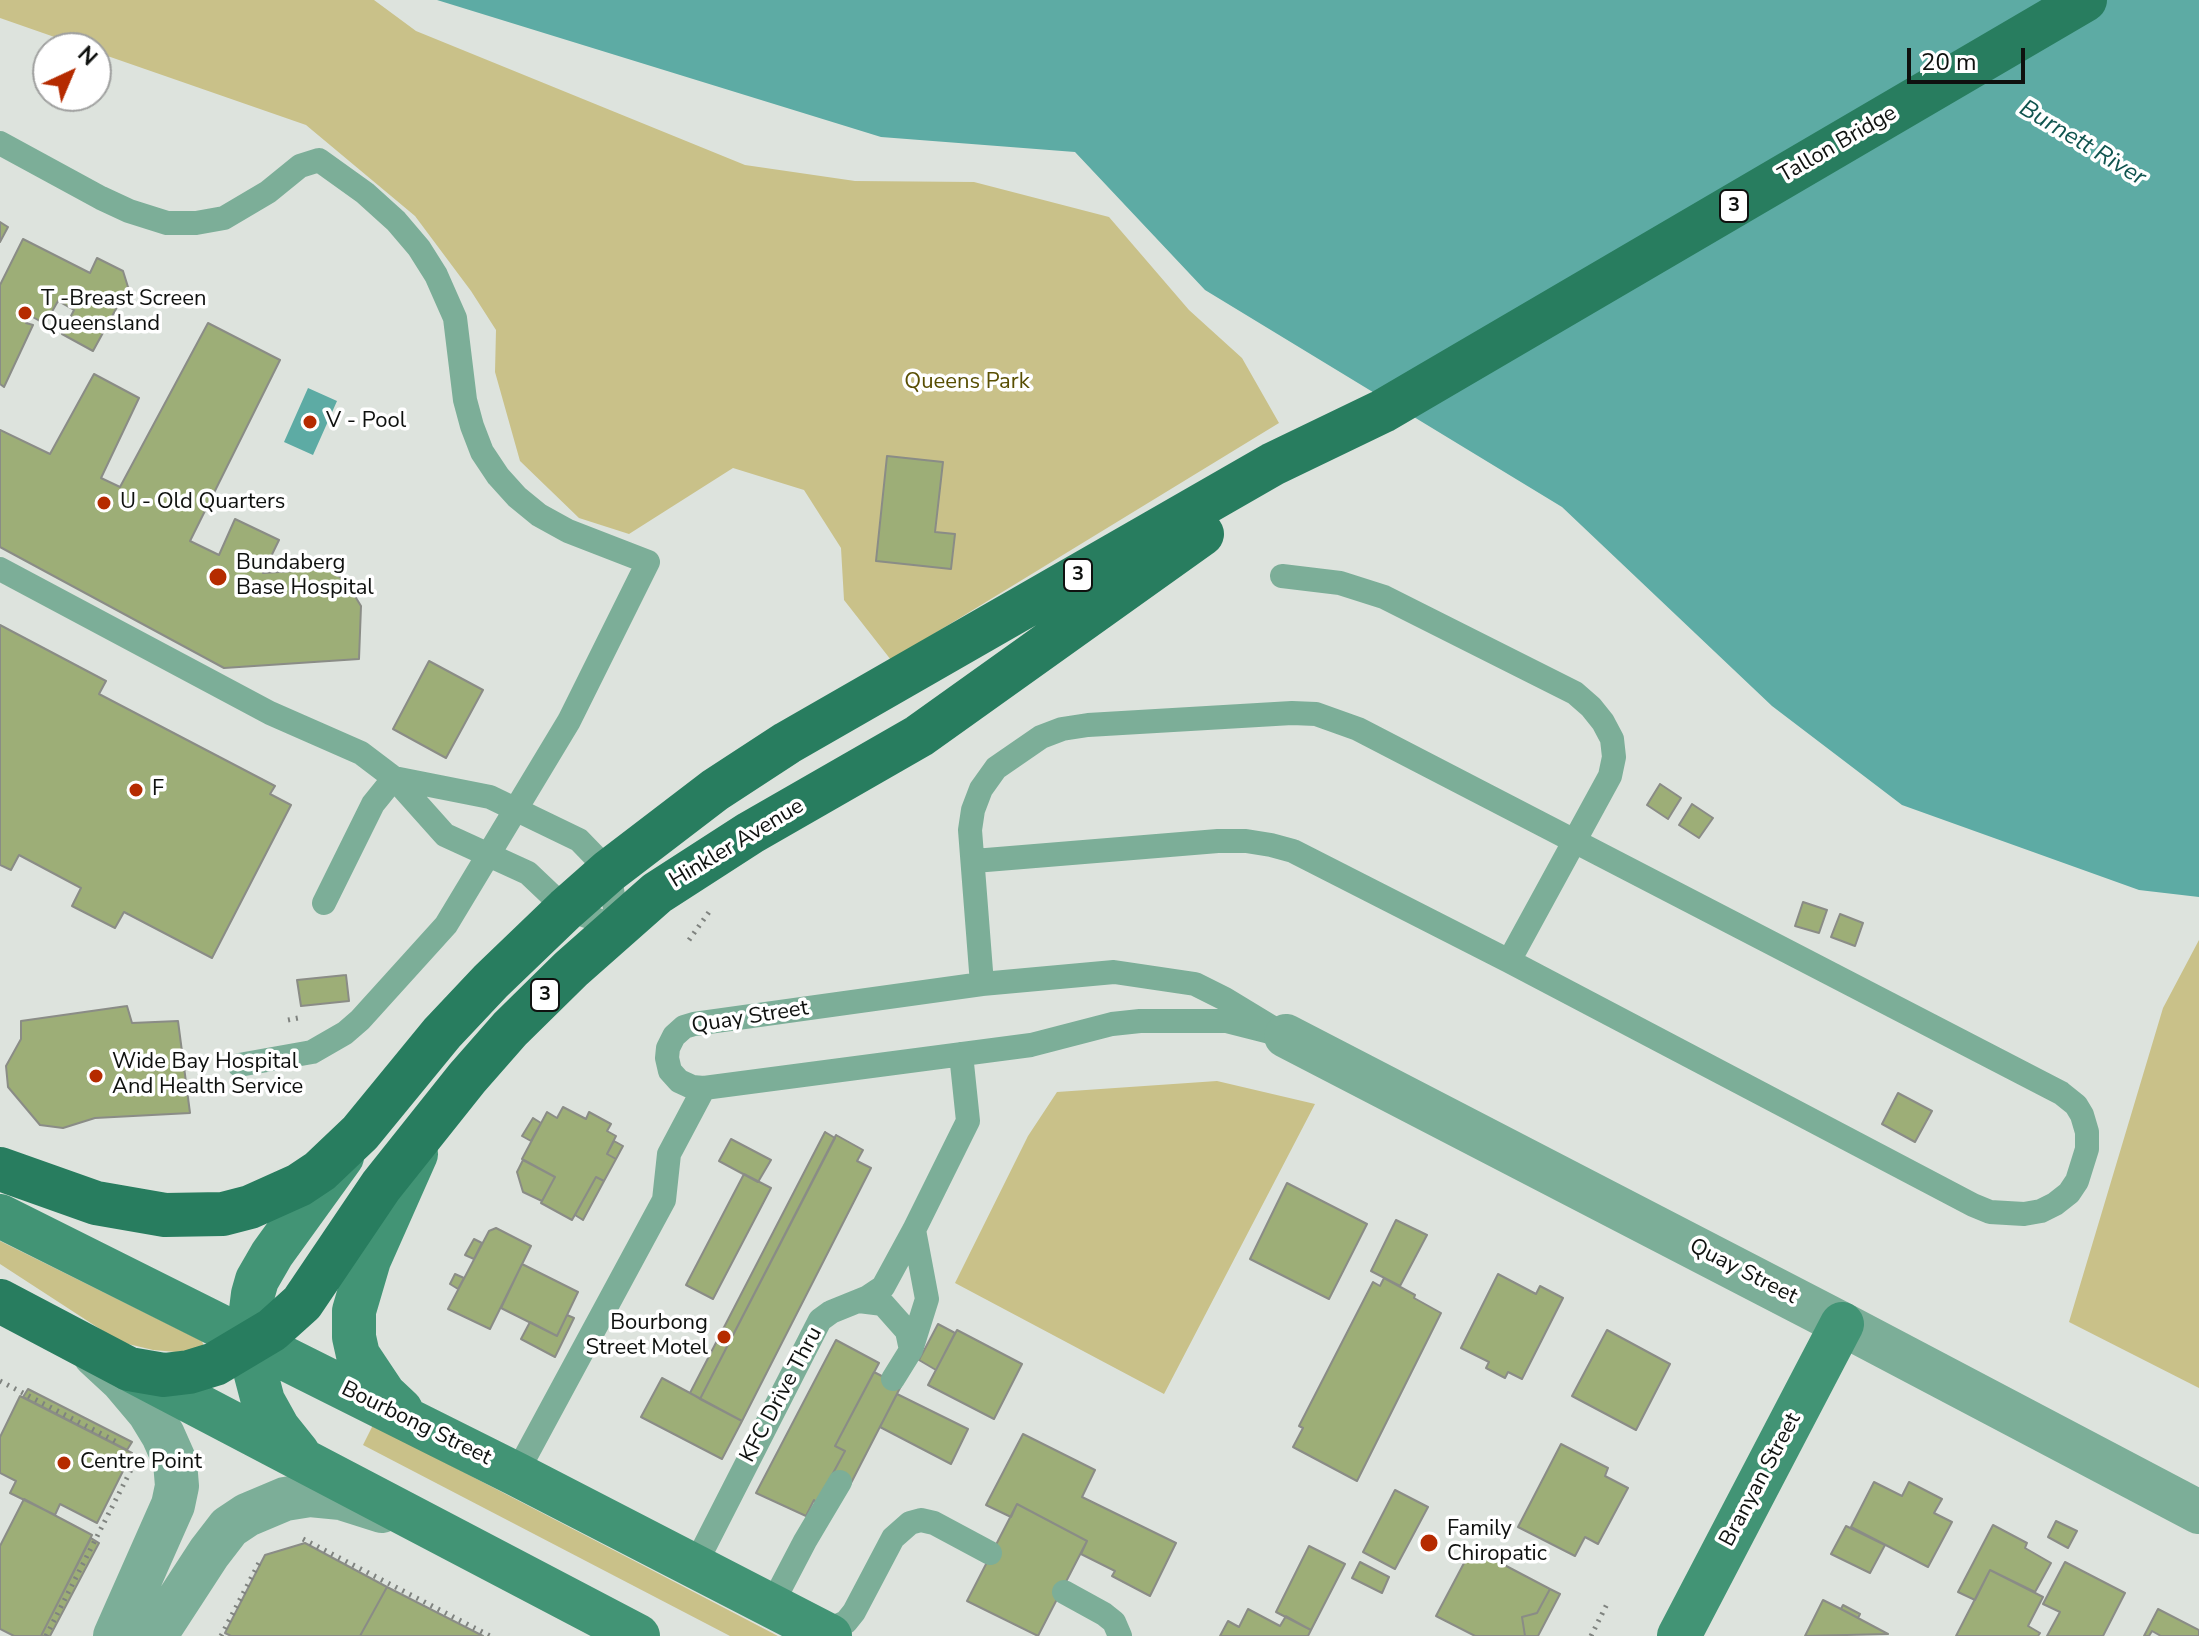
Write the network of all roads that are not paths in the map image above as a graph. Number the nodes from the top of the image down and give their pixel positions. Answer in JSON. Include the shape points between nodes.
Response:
{"nodes":[{"id":1,"x":2085,"y":0,"type":"edge"},
{"id":2,"x":0,"y":143,"type":"edge"},
{"id":3,"x":1278,"y":473,"type":"junction"},
{"id":4,"x":0,"y":569,"type":"edge"},
{"id":5,"x":1282,"y":576,"type":"dead end"},
{"id":6,"x":394,"y":778,"type":"junction"},
{"id":7,"x":516,"y":808,"type":"junction"},
{"id":8,"x":1576,"y":841,"type":"junction"},
{"id":9,"x":488,"y":854,"type":"junction"},
{"id":10,"x":974,"y":861,"type":"junction"},
{"id":11,"x":609,"y":871,"type":"junction"},
{"id":12,"x":324,"y":903,"type":"dead end"},
{"id":13,"x":566,"y":909,"type":"junction"},
{"id":14,"x":618,"y":927,"type":"junction"},
{"id":15,"x":1509,"y":961,"type":"junction"},
{"id":16,"x":982,"y":984,"type":"junction"},
{"id":17,"x":1286,"y":1036,"type":"junction"},
{"id":18,"x":961,"y":1054,"type":"junction"},
{"id":19,"x":239,"y":1065,"type":"dead end"},
{"id":20,"x":704,"y":1088,"type":"junction"},
{"id":21,"x":430,"y":1123,"type":"junction"},
{"id":22,"x":360,"y":1133,"type":"junction"},
{"id":23,"x":0,"y":1169,"type":"edge"},
{"id":24,"x":0,"y":1216,"type":"edge"},
{"id":25,"x":914,"y":1230,"type":"junction"},
{"id":26,"x":0,"y":1301,"type":"edge"},
{"id":27,"x":859,"y":1301,"type":"junction"},
{"id":28,"x":1842,"y":1324,"type":"junction"},
{"id":29,"x":251,"y":1343,"type":"junction"},
{"id":30,"x":83,"y":1345,"type":"junction"},
{"id":31,"x":911,"y":1350,"type":"junction"},
{"id":32,"x":129,"y":1369,"type":"junction"},
{"id":33,"x":893,"y":1379,"type":"dead end"},
{"id":34,"x":415,"y":1424,"type":"junction"},
{"id":35,"x":308,"y":1463,"type":"junction"},
{"id":36,"x":516,"y":1474,"type":"junction"},
{"id":37,"x":840,"y":1482,"type":"dead end"},
{"id":38,"x":2199,"y":1512,"type":"edge"},
{"id":39,"x":431,"y":1526,"type":"junction"},
{"id":40,"x":990,"y":1553,"type":"dead end"},
{"id":41,"x":694,"y":1567,"type":"junction"},
{"id":42,"x":1064,"y":1592,"type":"dead end"},
{"id":43,"x":771,"y":1606,"type":"junction"},
{"id":44,"x":820,"y":1631,"type":"edge"},
{"id":45,"x":115,"y":1636,"type":"edge"},
{"id":46,"x":155,"y":1636,"type":"edge"},
{"id":47,"x":638,"y":1636,"type":"edge"},
{"id":48,"x":1120,"y":1636,"type":"edge"},
{"id":49,"x":1679,"y":1636,"type":"edge"}],
"edges":[{"from":1,"to":3,"type":"main road","name":"Tallon Bridge","number":"3"},
{"from":2,"to":7,"type":"lane","via":[[101,198],[167,223],[224,218],[300,166],[319,160],[386,212],[419,248],[455,318],[472,426],[498,476],[539,515],[648,562],[569,721]]},
{"from":3,"to":11,"type":"main road","number":"3","via":[[787,743]]},
{"from":3,"to":14,"type":"main road","name":"Hinkler Avenue","number":"3","via":[[928,731],[708,857]]},
{"from":4,"to":6,"type":"lane","via":[[270,713],[361,753]]},
{"from":5,"to":8,"type":"lane","via":[[1340,583],[1384,597],[1556,683],[1591,707],[1612,739],[1614,757],[1610,776]]},
{"from":6,"to":7,"type":"lane","via":[[482,795]]},
{"from":6,"to":9,"type":"lane","via":[[445,835]]},
{"from":6,"to":12,"type":"lane","via":[[373,804]]},
{"from":7,"to":9,"type":"lane"},
{"from":7,"to":11,"type":"lane","via":[[579,840]]},
{"from":8,"to":10,"type":"lane","via":[[1358,729],[1326,716],[1292,713],[1088,725],[1041,737],[996,768],[981,789],[970,830]]},
{"from":8,"to":15,"type":"lane"},
{"from":8,"to":15,"type":"lane","via":[[2068,1098],[2087,1132],[2077,1181],[2069,1193],[2041,1211],[2008,1215],[1973,1205]]},
{"from":9,"to":13,"type":"lane","via":[[528,873]]},
{"from":9,"to":19,"type":"lane","via":[[446,925],[345,1033],[312,1052]]},
{"from":10,"to":15,"type":"lane","via":[[1218,841],[1271,845],[1313,861]]},
{"from":10,"to":16,"type":"lane"},
{"from":11,"to":13,"type":"main road","number":"3"},
{"from":11,"to":14,"type":"lane"},
{"from":13,"to":14,"type":"lane"},
{"from":13,"to":22,"type":"main road","number":"3","via":[[442,1033]]},
{"from":14,"to":21,"type":"main road","name":"Hinkler Avenue","number":"3","via":[[510,1029]]},
{"from":16,"to":17,"type":"lane","name":"Quay Street","via":[[1114,972],[1152,976],[1195,984]]},
{"from":16,"to":20,"type":"lane","name":"Quay Street","via":[[684,1027],[668,1048],[670,1071],[679,1081]]},
{"from":17,"to":18,"type":"lane","name":"Quay Street","via":[[1227,1021],[1140,1021]]},
{"from":17,"to":28,"type":"street","name":"Quay Street"},
{"from":18,"to":20,"type":"lane","name":"Quay Street"},
{"from":18,"to":25,"type":"lane","name":"KFC Drive Thru","via":[[968,1121]]},
{"from":20,"to":36,"type":"lane","via":[[669,1154],[664,1200]]},
{"from":21,"to":29,"type":"main road","name":"Hinkler Avenue","number":"3","via":[[302,1303]]},
{"from":21,"to":34,"type":"main road","via":[[369,1260],[354,1311],[354,1337],[366,1371]]},
{"from":22,"to":23,"type":"main road","number":"3","via":[[299,1185],[223,1214],[138,1212]]},
{"from":22,"to":29,"type":"main road","number":"3","via":[[257,1280]]},
{"from":24,"to":29,"type":"main road","name":"Bourbong Street"},
{"from":25,"to":27,"type":"lane","name":"KFC Drive Thru","via":[[883,1287]]},
{"from":25,"to":31,"type":"lane","via":[[927,1299]]},
{"from":26,"to":30,"type":"main road","number":"3"},
{"from":27,"to":31,"type":"lane","via":[[874,1301],[892,1312],[907,1331]]},
{"from":27,"to":41,"type":"lane","name":"KFC Drive Thru","via":[[820,1320]]},
{"from":28,"to":38,"type":"street","name":"Quay Street"},
{"from":28,"to":49,"type":"main road","name":"Branyan Street"},
{"from":29,"to":32,"type":"main road","number":"3","via":[[189,1372],[164,1375]]},
{"from":29,"to":34,"type":"main road","name":"Bourbong Street"},
{"from":29,"to":35,"type":"main road","via":[[263,1401]]},
{"from":30,"to":32,"type":"main road","number":"3"},
{"from":30,"to":45,"type":"street","via":[[149,1412],[175,1462],[173,1505]]},
{"from":31,"to":33,"type":"lane"},
{"from":32,"to":35,"type":"main road"},
{"from":34,"to":36,"type":"main road","name":"Bourbong Street"},
{"from":35,"to":39,"type":"main road"},
{"from":36,"to":41,"type":"main road","name":"Bourbong Street"},
{"from":37,"to":43,"type":"lane"},
{"from":39,"to":46,"type":"street","via":[[341,1498],[310,1495],[264,1506],[229,1527]]},
{"from":39,"to":47,"type":"main road"},
{"from":40,"to":44,"type":"lane","via":[[934,1523],[910,1523],[893,1538],[846,1622]]},
{"from":41,"to":43,"type":"main road","name":"Bourbong Street"},
{"from":42,"to":48,"type":"lane","via":[[1104,1614]]},
{"from":43,"to":44,"type":"main road","name":"Bourbong Street"}]}
